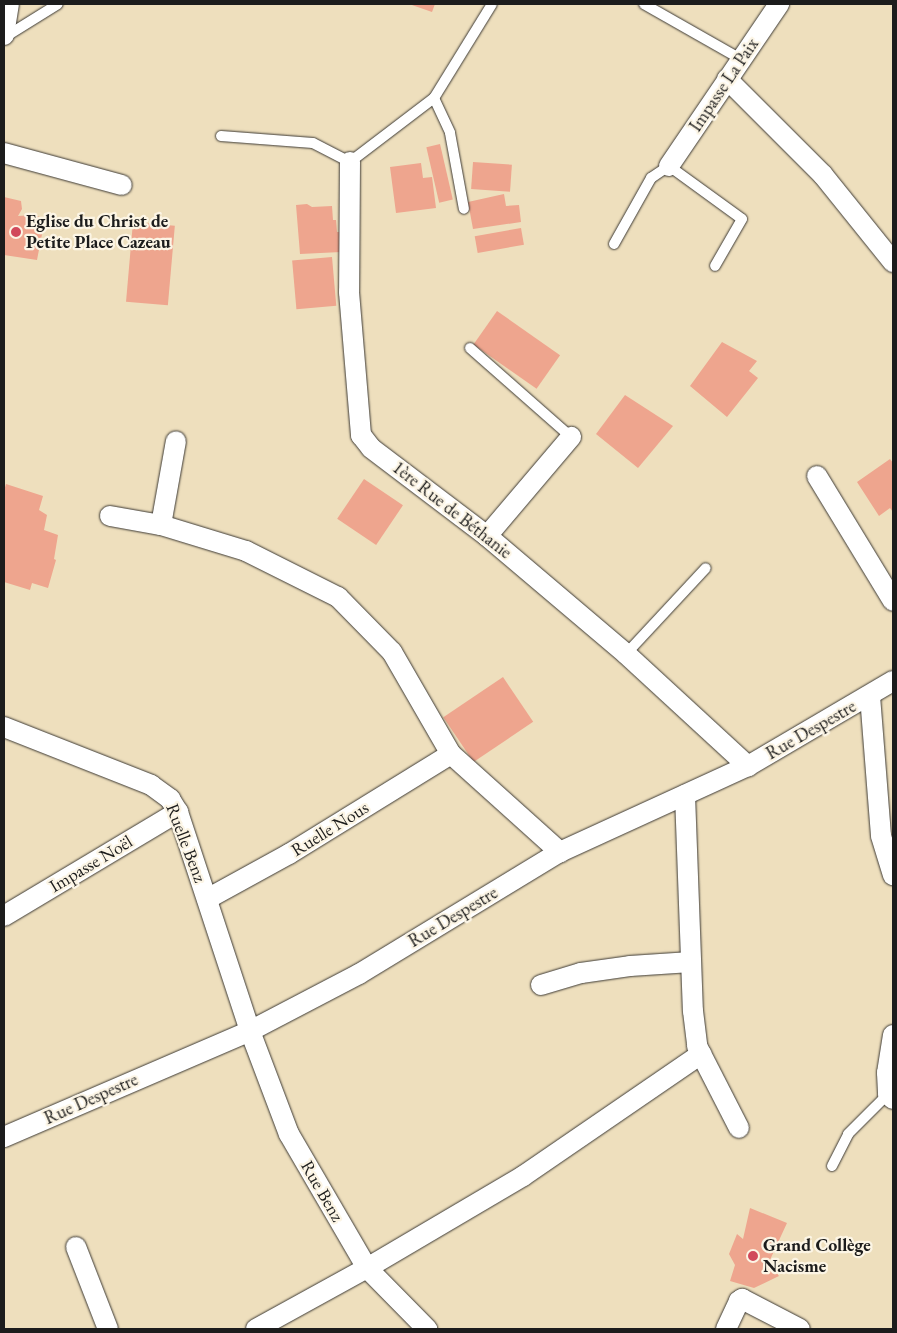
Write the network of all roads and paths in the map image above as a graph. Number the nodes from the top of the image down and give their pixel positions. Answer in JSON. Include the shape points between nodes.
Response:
{"nodes":[{"id":1,"x":9,"y":4,"type":"edge"},
{"id":2,"x":58,"y":4,"type":"edge"},
{"id":3,"x":492,"y":4,"type":"edge"},
{"id":4,"x":644,"y":4,"type":"edge"},
{"id":5,"x":779,"y":4,"type":"edge"},
{"id":6,"x":4,"y":36,"type":"edge"},
{"id":7,"x":741,"y":59,"type":"junction"},
{"id":8,"x":727,"y":79,"type":"junction"},
{"id":9,"x":434,"y":98,"type":"junction"},
{"id":10,"x":221,"y":136,"type":"dead end"},
{"id":11,"x":4,"y":153,"type":"edge"},
{"id":12,"x":350,"y":162,"type":"junction"},
{"id":13,"x":669,"y":166,"type":"junction"},
{"id":14,"x":122,"y":185,"type":"dead end"},
{"id":15,"x":464,"y":209,"type":"dead end"},
{"id":16,"x":614,"y":244,"type":"dead end"},
{"id":17,"x":893,"y":262,"type":"edge"},
{"id":18,"x":715,"y":266,"type":"dead end"},
{"id":19,"x":470,"y":348,"type":"dead end"},
{"id":20,"x":571,"y":437,"type":"joint"},
{"id":21,"x":176,"y":441,"type":"dead end"},
{"id":22,"x":817,"y":476,"type":"dead end"},
{"id":23,"x":110,"y":516,"type":"dead end"},
{"id":24,"x":161,"y":525,"type":"junction"},
{"id":25,"x":487,"y":536,"type":"junction"},
{"id":26,"x":706,"y":568,"type":"dead end"},
{"id":27,"x":893,"y":601,"type":"edge"},
{"id":28,"x":626,"y":654,"type":"junction"},
{"id":29,"x":893,"y":681,"type":"edge"},
{"id":30,"x":870,"y":696,"type":"junction"},
{"id":31,"x":4,"y":727,"type":"edge"},
{"id":32,"x":451,"y":754,"type":"junction"},
{"id":33,"x":748,"y":766,"type":"junction"},
{"id":34,"x":685,"y":795,"type":"junction"},
{"id":35,"x":178,"y":812,"type":"junction"},
{"id":36,"x":560,"y":852,"type":"junction"},
{"id":37,"x":893,"y":876,"type":"edge"},
{"id":38,"x":207,"y":899,"type":"junction"},
{"id":39,"x":4,"y":916,"type":"edge"},
{"id":40,"x":691,"y":962,"type":"junction"},
{"id":41,"x":541,"y":985,"type":"dead end"},
{"id":42,"x":250,"y":1032,"type":"junction"},
{"id":43,"x":893,"y":1035,"type":"edge"},
{"id":44,"x":701,"y":1054,"type":"junction"},
{"id":45,"x":891,"y":1097,"type":"edge"},
{"id":46,"x":739,"y":1128,"type":"dead end"},
{"id":47,"x":4,"y":1137,"type":"edge"},
{"id":48,"x":832,"y":1166,"type":"dead end"},
{"id":49,"x":76,"y":1247,"type":"dead end"},
{"id":50,"x":367,"y":1268,"type":"junction"},
{"id":51,"x":108,"y":1329,"type":"edge"},
{"id":52,"x":256,"y":1329,"type":"edge"},
{"id":53,"x":427,"y":1329,"type":"edge"},
{"id":54,"x":726,"y":1329,"type":"edge"},
{"id":55,"x":800,"y":1329,"type":"edge"}],
"edges":[{"from":1,"to":6,"type":"street"},
{"from":2,"to":6,"type":"lane"},
{"from":3,"to":9,"type":"lane"},
{"from":4,"to":7,"type":"lane"},
{"from":5,"to":7,"type":"street","name":"Impasse La Paix"},
{"from":7,"to":8,"type":"street","name":"Impasse La Paix"},
{"from":8,"to":13,"type":"street","name":"Impasse La Paix"},
{"from":8,"to":17,"type":"street","via":[[823,175]]},
{"from":9,"to":12,"type":"lane"},
{"from":9,"to":15,"type":"lane","via":[[450,133]]},
{"from":10,"to":12,"type":"lane","via":[[313,142]]},
{"from":11,"to":14,"type":"street"},
{"from":12,"to":25,"type":"street","name":"1ère Rue de Béthanie","via":[[349,292],[361,435],[371,448]]},
{"from":13,"to":16,"type":"lane","via":[[651,178]]},
{"from":13,"to":18,"type":"lane","via":[[742,219]]},
{"from":19,"to":20,"type":"lane"},
{"from":20,"to":25,"type":"street"},
{"from":21,"to":24,"type":"street"},
{"from":22,"to":27,"type":"street"},
{"from":23,"to":24,"type":"street"},
{"from":24,"to":32,"type":"street","via":[[246,551],[338,597],[392,652]]},
{"from":25,"to":28,"type":"street","name":"1ère Rue de Béthanie"},
{"from":26,"to":28,"type":"lane"},
{"from":28,"to":33,"type":"street","name":"1ère Rue de Béthanie"},
{"from":29,"to":30,"type":"street","name":"Rue Despestre"},
{"from":30,"to":33,"type":"street","name":"Rue Despestre"},
{"from":30,"to":37,"type":"street","via":[[881,836]]},
{"from":31,"to":35,"type":"street","name":"Ruelle Benz","via":[[151,785],[166,795]]},
{"from":32,"to":36,"type":"street"},
{"from":32,"to":38,"type":"street","name":"Ruelle Nous","via":[[289,854]]},
{"from":33,"to":34,"type":"street","name":"Rue Despestre"},
{"from":34,"to":36,"type":"street","name":"Rue Despestre"},
{"from":34,"to":40,"type":"street"},
{"from":35,"to":38,"type":"street","name":"Ruelle Benz"},
{"from":35,"to":39,"type":"street","name":"Impasse Noël"},
{"from":36,"to":42,"type":"street","name":"Rue Despestre","via":[[360,974]]},
{"from":38,"to":42,"type":"street","name":"Ruelle Benz"},
{"from":40,"to":41,"type":"street","via":[[581,973]]},
{"from":40,"to":44,"type":"street","via":[[693,1011]]},
{"from":42,"to":47,"type":"street","name":"Rue Despestre"},
{"from":42,"to":50,"type":"street","name":"Rue Benz","via":[[288,1134]]},
{"from":43,"to":45,"type":"street","via":[[887,1073]]},
{"from":44,"to":46,"type":"street"},
{"from":44,"to":50,"type":"street","via":[[523,1176]]},
{"from":45,"to":48,"type":"lane","via":[[848,1134]]},
{"from":49,"to":51,"type":"street"},
{"from":50,"to":52,"type":"street"},
{"from":50,"to":53,"type":"street","name":"Rue Benz"},
{"from":54,"to":55,"type":"street","via":[[742,1299]]}]}
